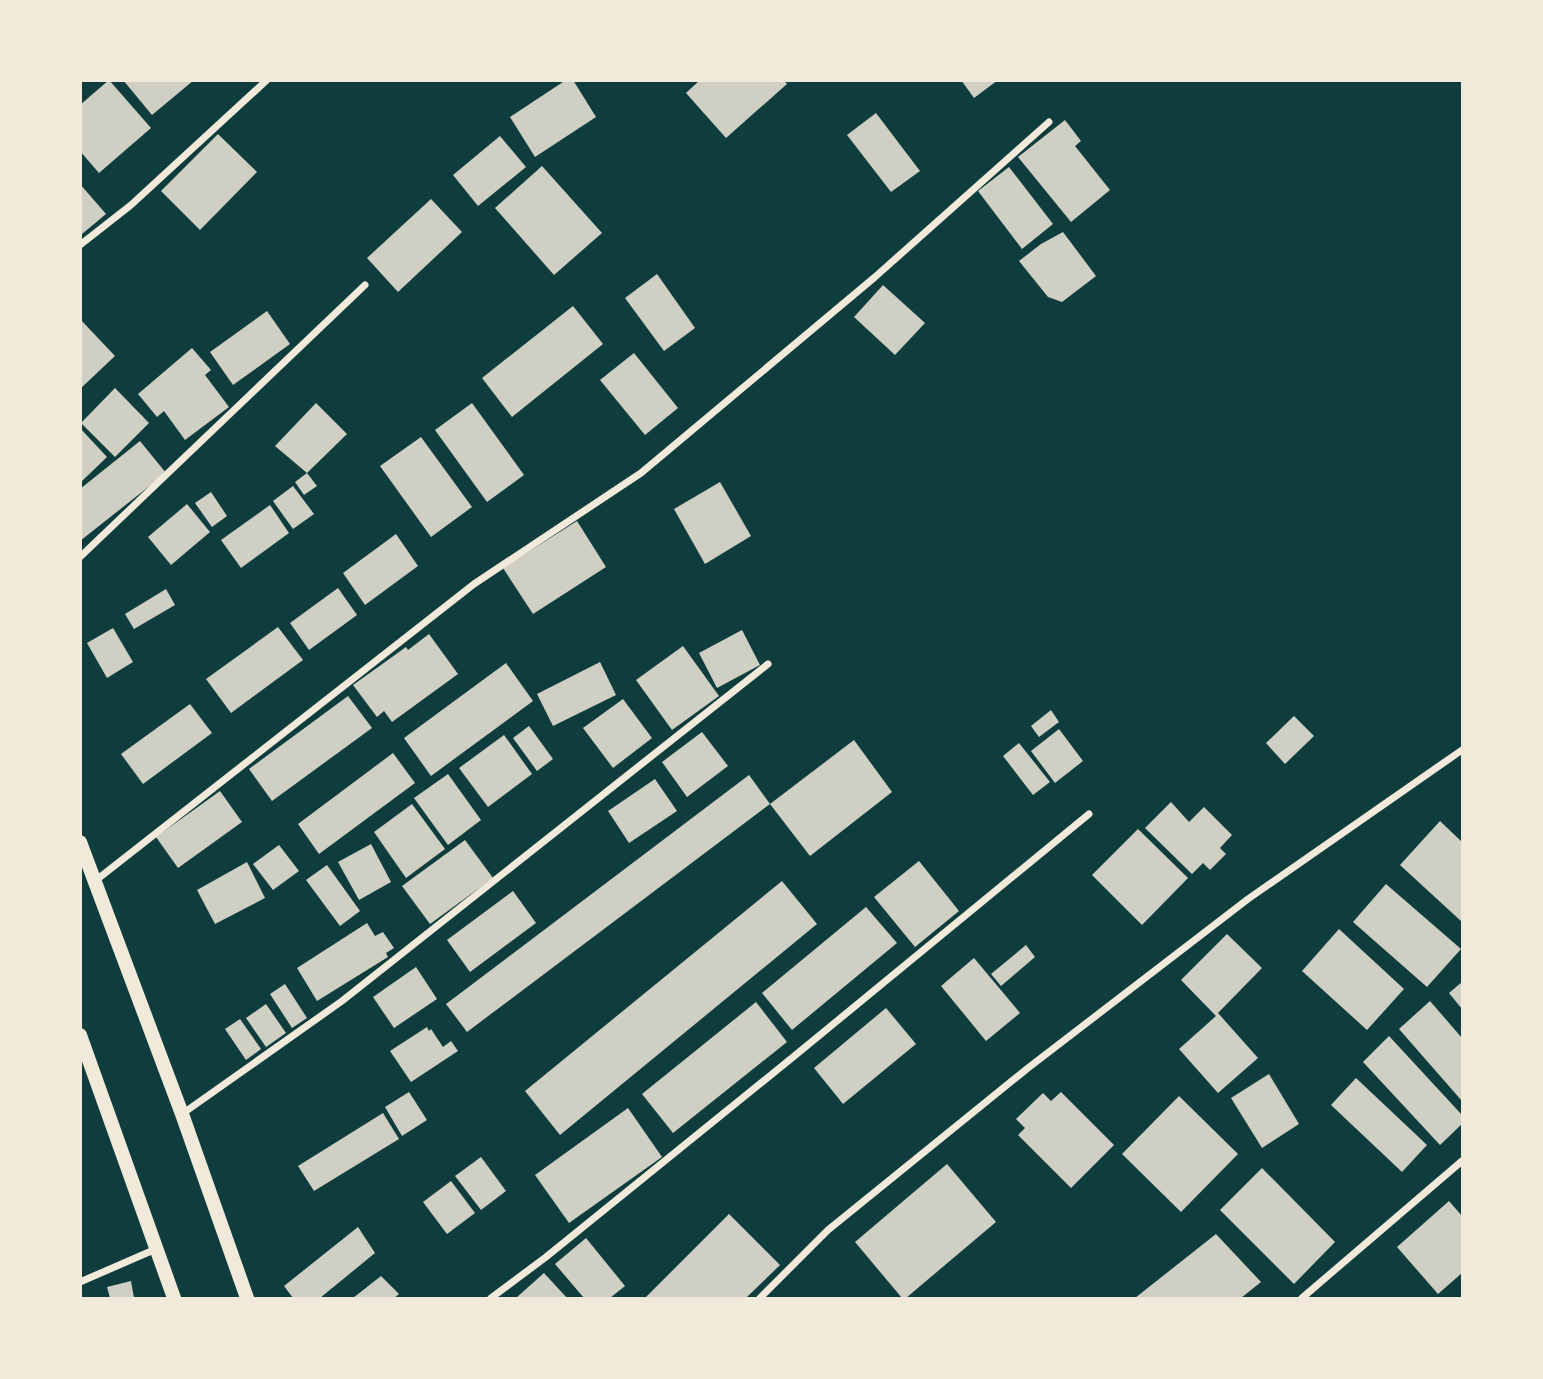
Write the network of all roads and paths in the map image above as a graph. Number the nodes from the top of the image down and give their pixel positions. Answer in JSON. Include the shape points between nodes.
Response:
{"nodes":[{"id":1,"x":267,"y":80,"type":"edge"},
{"id":2,"x":1049,"y":122,"type":"dead end"},
{"id":3,"x":80,"y":245,"type":"edge"},
{"id":4,"x":365,"y":285,"type":"dead end"},
{"id":5,"x":80,"y":557,"type":"edge"},
{"id":6,"x":768,"y":664,"type":"dead end"},
{"id":7,"x":1462,"y":750,"type":"edge"},
{"id":8,"x":1088,"y":814,"type":"dead end"},
{"id":9,"x":80,"y":842,"type":"edge"},
{"id":10,"x":95,"y":881,"type":"junction"},
{"id":11,"x":82,"y":1043,"type":"edge"},
{"id":12,"x":182,"y":1114,"type":"junction"},
{"id":13,"x":1462,"y":1161,"type":"edge"},
{"id":14,"x":156,"y":1249,"type":"junction"},
{"id":15,"x":80,"y":1282,"type":"edge"},
{"id":16,"x":174,"y":1298,"type":"edge"},
{"id":17,"x":247,"y":1298,"type":"edge"},
{"id":18,"x":491,"y":1298,"type":"edge"},
{"id":19,"x":760,"y":1298,"type":"edge"},
{"id":20,"x":1302,"y":1298,"type":"edge"}],
"edges":[{"from":1,"to":3,"type":"street","via":[[131,205]]},
{"from":2,"to":10,"type":"street","via":[[875,277],[641,474],[474,584]]},
{"from":4,"to":5,"type":"street"},
{"from":6,"to":12,"type":"street","via":[[342,1001]]},
{"from":7,"to":19,"type":"street","via":[[1248,899],[1028,1068],[828,1230]]},
{"from":8,"to":18,"type":"street"},
{"from":9,"to":10,"type":"main road"},
{"from":10,"to":12,"type":"main road"},
{"from":11,"to":14,"type":"main road"},
{"from":12,"to":17,"type":"main road"},
{"from":13,"to":20,"type":"street"},
{"from":14,"to":15,"type":"street"},
{"from":14,"to":16,"type":"main road"}]}
